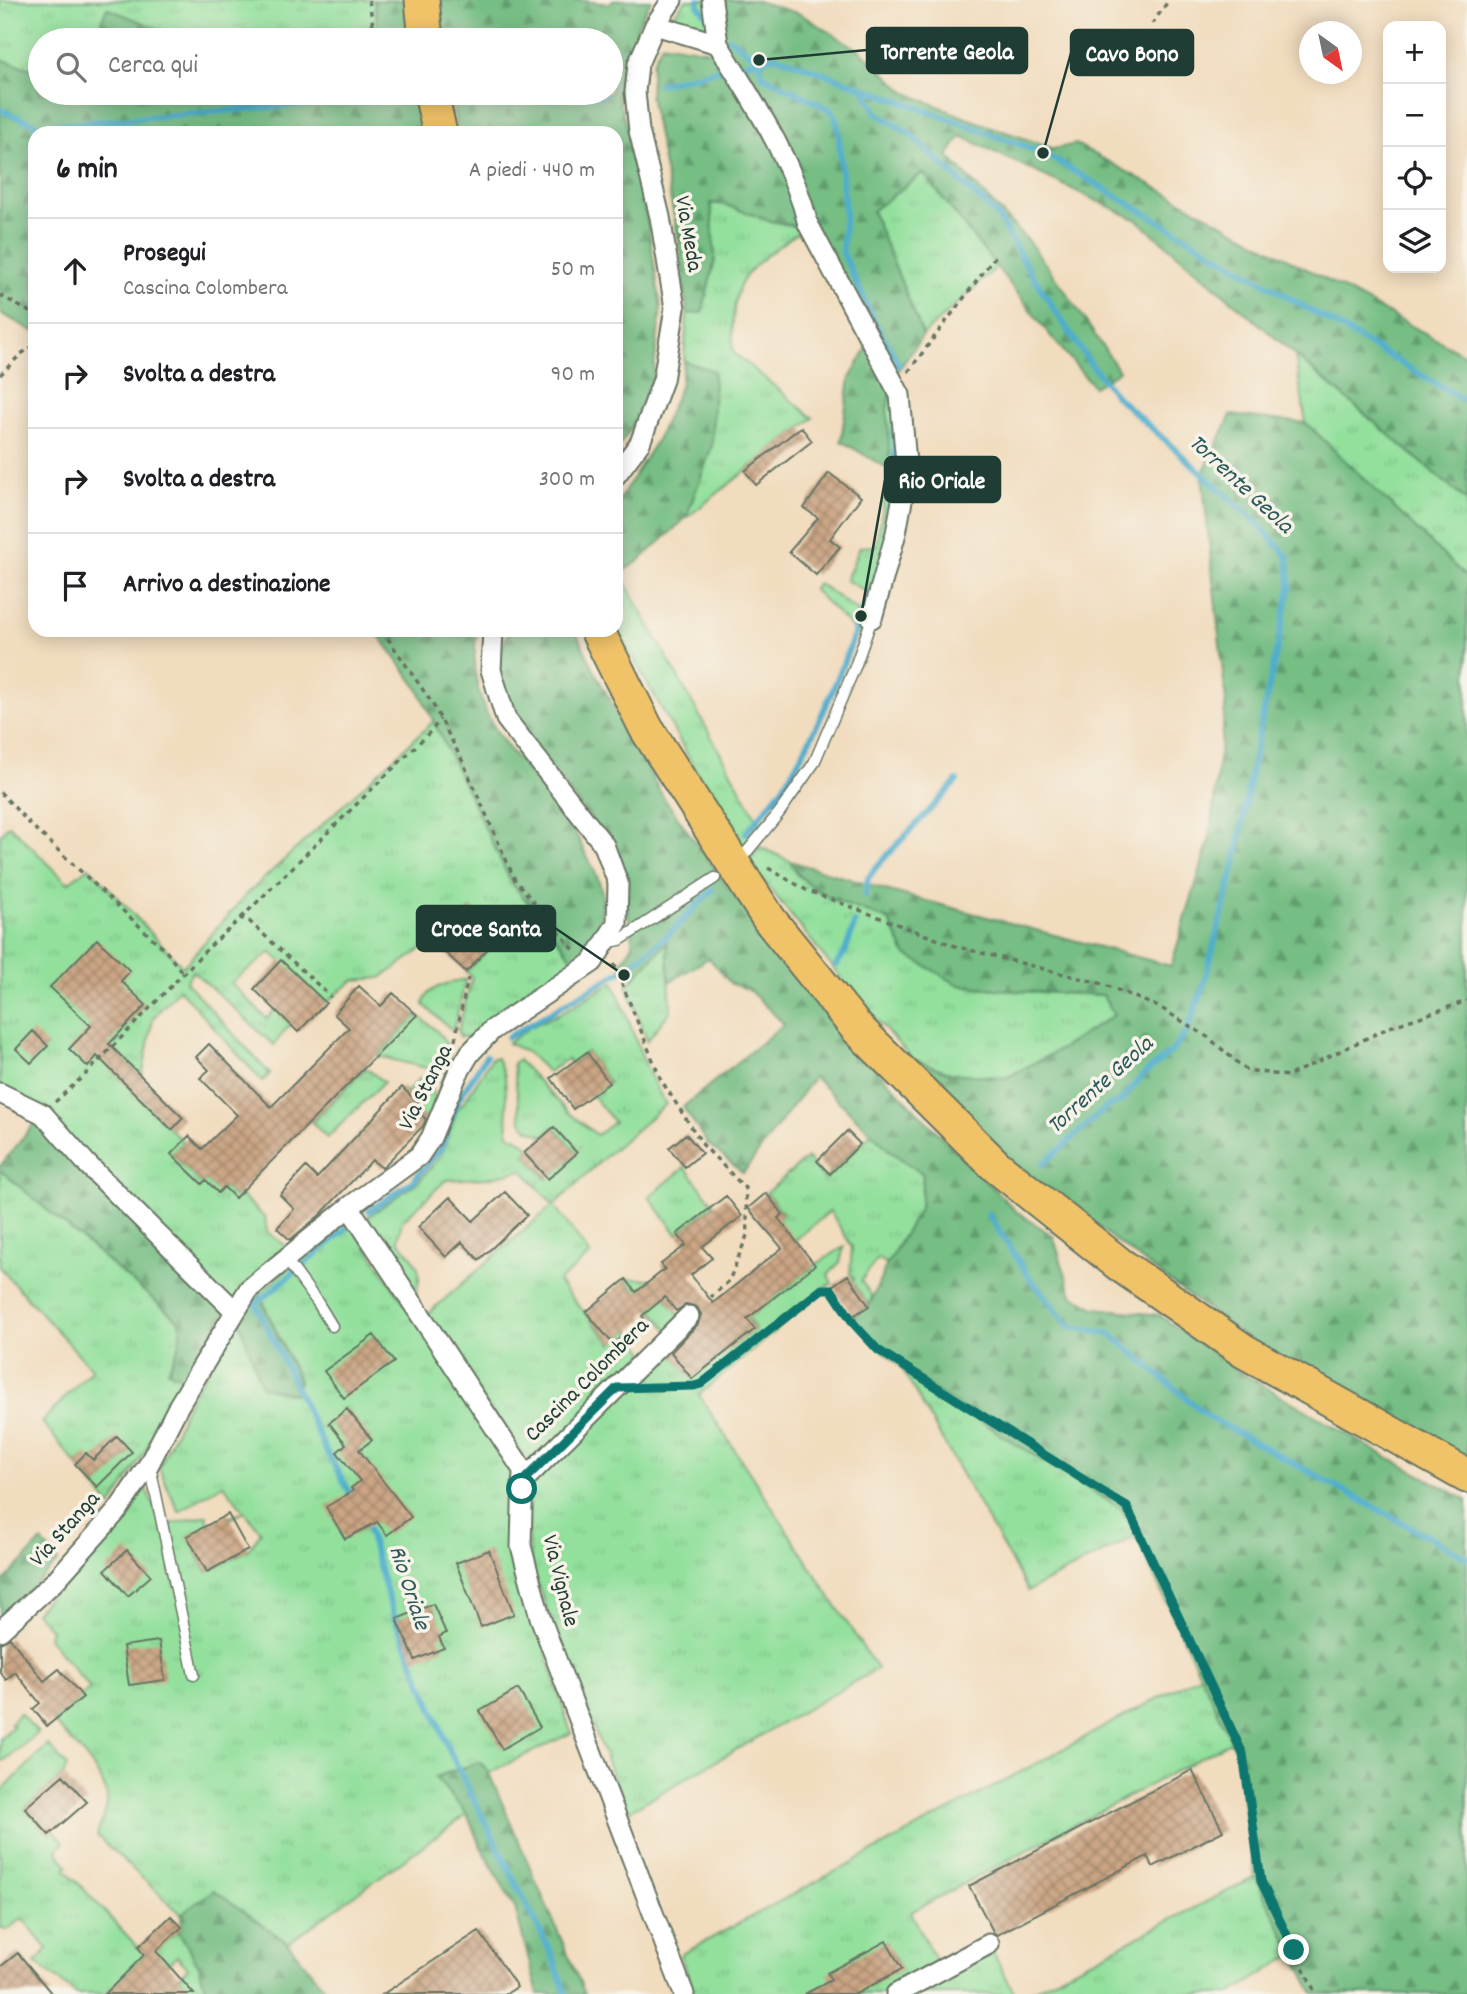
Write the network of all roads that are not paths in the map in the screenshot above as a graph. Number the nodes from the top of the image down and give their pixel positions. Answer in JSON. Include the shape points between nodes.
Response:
{"nodes":[{"id":1,"x":422,"y":0,"type":"edge"},
{"id":2,"x":672,"y":0,"type":"edge"},
{"id":3,"x":712,"y":0,"type":"edge"},
{"id":4,"x":655,"y":25,"type":"junction"},
{"id":5,"x":425,"y":28,"type":"edge"},
{"id":6,"x":722,"y":51,"type":"junction"},
{"id":7,"x":434,"y":105,"type":"edge"},
{"id":8,"x":438,"y":126,"type":"edge"},
{"id":9,"x":623,"y":466,"type":"edge"},
{"id":10,"x":872,"y":618,"type":"joint"},
{"id":11,"x":493,"y":637,"type":"edge"},
{"id":12,"x":600,"y":637,"type":"edge"},
{"id":13,"x":749,"y":850,"type":"road end"},
{"id":14,"x":715,"y":878,"type":"dead end"},
{"id":15,"x":605,"y":943,"type":"junction"},
{"id":16,"x":0,"y":1093,"type":"edge"},
{"id":17,"x":349,"y":1208,"type":"junction"},
{"id":18,"x":291,"y":1266,"type":"junction"},
{"id":19,"x":235,"y":1311,"type":"junction"},
{"id":20,"x":689,"y":1316,"type":"dead end"},
{"id":21,"x":332,"y":1326,"type":"dead end"},
{"id":22,"x":149,"y":1464,"type":"junction"},
{"id":23,"x":1467,"y":1476,"type":"edge"},
{"id":24,"x":522,"y":1482,"type":"junction"},
{"id":25,"x":0,"y":1631,"type":"edge"},
{"id":26,"x":194,"y":1675,"type":"dead end"},
{"id":27,"x":989,"y":1944,"type":"dead end"},
{"id":28,"x":684,"y":1994,"type":"edge"},
{"id":29,"x":896,"y":1994,"type":"edge"}],
"edges":[{"from":1,"to":5,"type":"highway"},
{"from":2,"to":4,"type":"street","name":"Via Meda"},
{"from":3,"to":6,"type":"street"},
{"from":4,"to":6,"type":"street"},
{"from":4,"to":9,"type":"street","name":"Via Meda","via":[[638,64],[635,92],[675,308],[663,380],[640,443]]},
{"from":6,"to":10,"type":"street","via":[[780,147],[803,200],[808,224],[900,395],[906,474],[896,533]]},
{"from":7,"to":8,"type":"highway"},
{"from":10,"to":13,"type":"lane","via":[[814,763]]},
{"from":11,"to":15,"type":"street","name":"Via Stanga","via":[[491,670],[506,719],[604,845],[618,883],[617,923]]},
{"from":12,"to":23,"type":"highway","via":[[646,728],[769,919],[856,1027],[996,1166],[1119,1264],[1244,1351]]},
{"from":14,"to":15,"type":"lane","via":[[620,940]]},
{"from":15,"to":17,"type":"street","name":"Via Stanga","via":[[588,966],[492,1030],[457,1075],[419,1156]]},
{"from":16,"to":19,"type":"street","via":[[43,1114]]},
{"from":17,"to":18,"type":"street","name":"Via Stanga"},
{"from":17,"to":24,"type":"street","name":"Via Vignale","via":[[523,1471]]},
{"from":18,"to":19,"type":"street","name":"Via Stanga","via":[[249,1289]]},
{"from":18,"to":21,"type":"lane"},
{"from":19,"to":22,"type":"street","name":"Via Stanga"},
{"from":20,"to":24,"type":"street","name":"Cascina Colombera"},
{"from":22,"to":25,"type":"street","name":"Via Stanga","via":[[109,1520],[55,1581]]},
{"from":22,"to":26,"type":"lane"},
{"from":24,"to":28,"type":"street","name":"Via Vignale","via":[[521,1546],[540,1617]]},
{"from":27,"to":29,"type":"street"}]}
